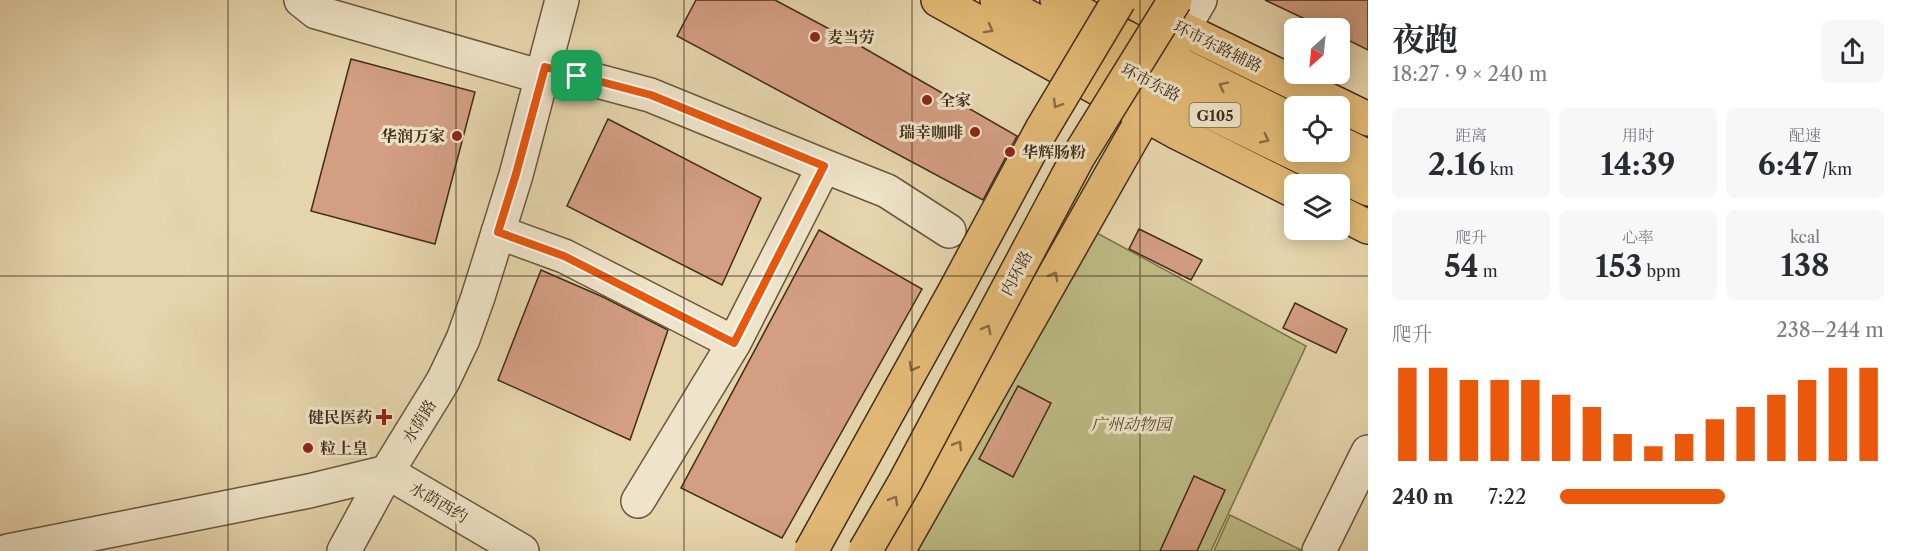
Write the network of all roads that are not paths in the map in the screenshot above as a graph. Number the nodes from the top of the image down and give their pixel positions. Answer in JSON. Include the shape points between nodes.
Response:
{"nodes":[{"id":1,"x":301,"y":0,"type":"edge"},
{"id":2,"x":562,"y":0,"type":"edge"},
{"id":3,"x":938,"y":0,"type":"edge"},
{"id":4,"x":998,"y":0,"type":"edge"},
{"id":5,"x":1057,"y":0,"type":"edge"},
{"id":6,"x":1200,"y":0,"type":"edge"},
{"id":7,"x":1147,"y":5,"type":"edge"},
{"id":8,"x":1117,"y":33,"type":"junction"},
{"id":9,"x":1064,"y":36,"type":"junction"},
{"id":10,"x":1166,"y":57,"type":"junction"},
{"id":11,"x":544,"y":72,"type":"junction"},
{"id":12,"x":1145,"y":115,"type":"junction"},
{"id":13,"x":1284,"y":116,"type":"edge"},
{"id":14,"x":1368,"y":119,"type":"edge"},
{"id":15,"x":1350,"y":148,"type":"edge"},
{"id":16,"x":1368,"y":157,"type":"edge"},
{"id":17,"x":824,"y":166,"type":"junction"},
{"id":18,"x":1284,"y":186,"type":"edge"},
{"id":19,"x":1368,"y":189,"type":"edge"},
{"id":20,"x":1350,"y":218,"type":"edge"},
{"id":21,"x":1368,"y":227,"type":"edge"},
{"id":22,"x":949,"y":231,"type":"dead end"},
{"id":23,"x":498,"y":232,"type":"junction"},
{"id":24,"x":734,"y":343,"type":"junction"},
{"id":25,"x":1368,"y":452,"type":"edge"},
{"id":26,"x":387,"y":472,"type":"junction"},
{"id":27,"x":639,"y":501,"type":"dead end"},
{"id":28,"x":8,"y":551,"type":"edge"},
{"id":29,"x":344,"y":551,"type":"edge"},
{"id":30,"x":522,"y":551,"type":"edge"},
{"id":31,"x":811,"y":551,"type":"edge"},
{"id":32,"x":865,"y":551,"type":"edge"},
{"id":33,"x":898,"y":551,"type":"edge"},
{"id":34,"x":1319,"y":551,"type":"edge"}],
"edges":[{"from":1,"to":11,"type":"street","via":[[315,12]]},
{"from":2,"to":11,"type":"street","name":"水荫路"},
{"from":3,"to":12,"type":"main road","one_way":true},
{"from":4,"to":9,"type":"main road","number":"G105"},
{"from":5,"to":8,"type":"main road","number":"G105"},
{"from":6,"to":7,"type":"street"},
{"from":7,"to":8,"type":"main road"},
{"from":7,"to":10,"type":"main road"},
{"from":7,"to":14,"type":"main road","name":"环市东路辅路"},
{"from":7,"to":31,"type":"main road","one_way":true,"bridge":true,"via":[[1042,129]]},
{"from":32,"to":7,"type":"main road","name":"内环路","one_way":true,"bridge":true,"via":[[1078,157]]},
{"from":8,"to":10,"type":"main road","name":"环市东路","number":"G105"},
{"from":9,"to":12,"type":"main road"},
{"from":9,"to":19,"type":"main road","name":"环市东路","number":"G105","one_way":true,"via":[[1166,91]]},
{"from":13,"to":10,"type":"main road","name":"环市东路","number":"G105","one_way":true},
{"from":11,"to":17,"type":"street","via":[[651,95]]},
{"from":11,"to":23,"type":"street","name":"水荫路"},
{"from":12,"to":18,"type":"main road"},
{"from":33,"to":12,"type":"main road","one_way":true},
{"from":15,"to":16,"type":"main road"},
{"from":17,"to":22,"type":"street","via":[[887,191]]},
{"from":17,"to":24,"type":"street"},
{"from":20,"to":21,"type":"main road"},
{"from":23,"to":24,"type":"street","via":[[564,256]]},
{"from":23,"to":26,"type":"street","name":"水荫路","via":[[463,339],[443,381]]},
{"from":24,"to":27,"type":"street"},
{"from":25,"to":34,"type":"street"},
{"from":26,"to":28,"type":"street"},
{"from":26,"to":29,"type":"street","name":"水荫路"},
{"from":26,"to":30,"type":"street","name":"水荫西约"}]}
